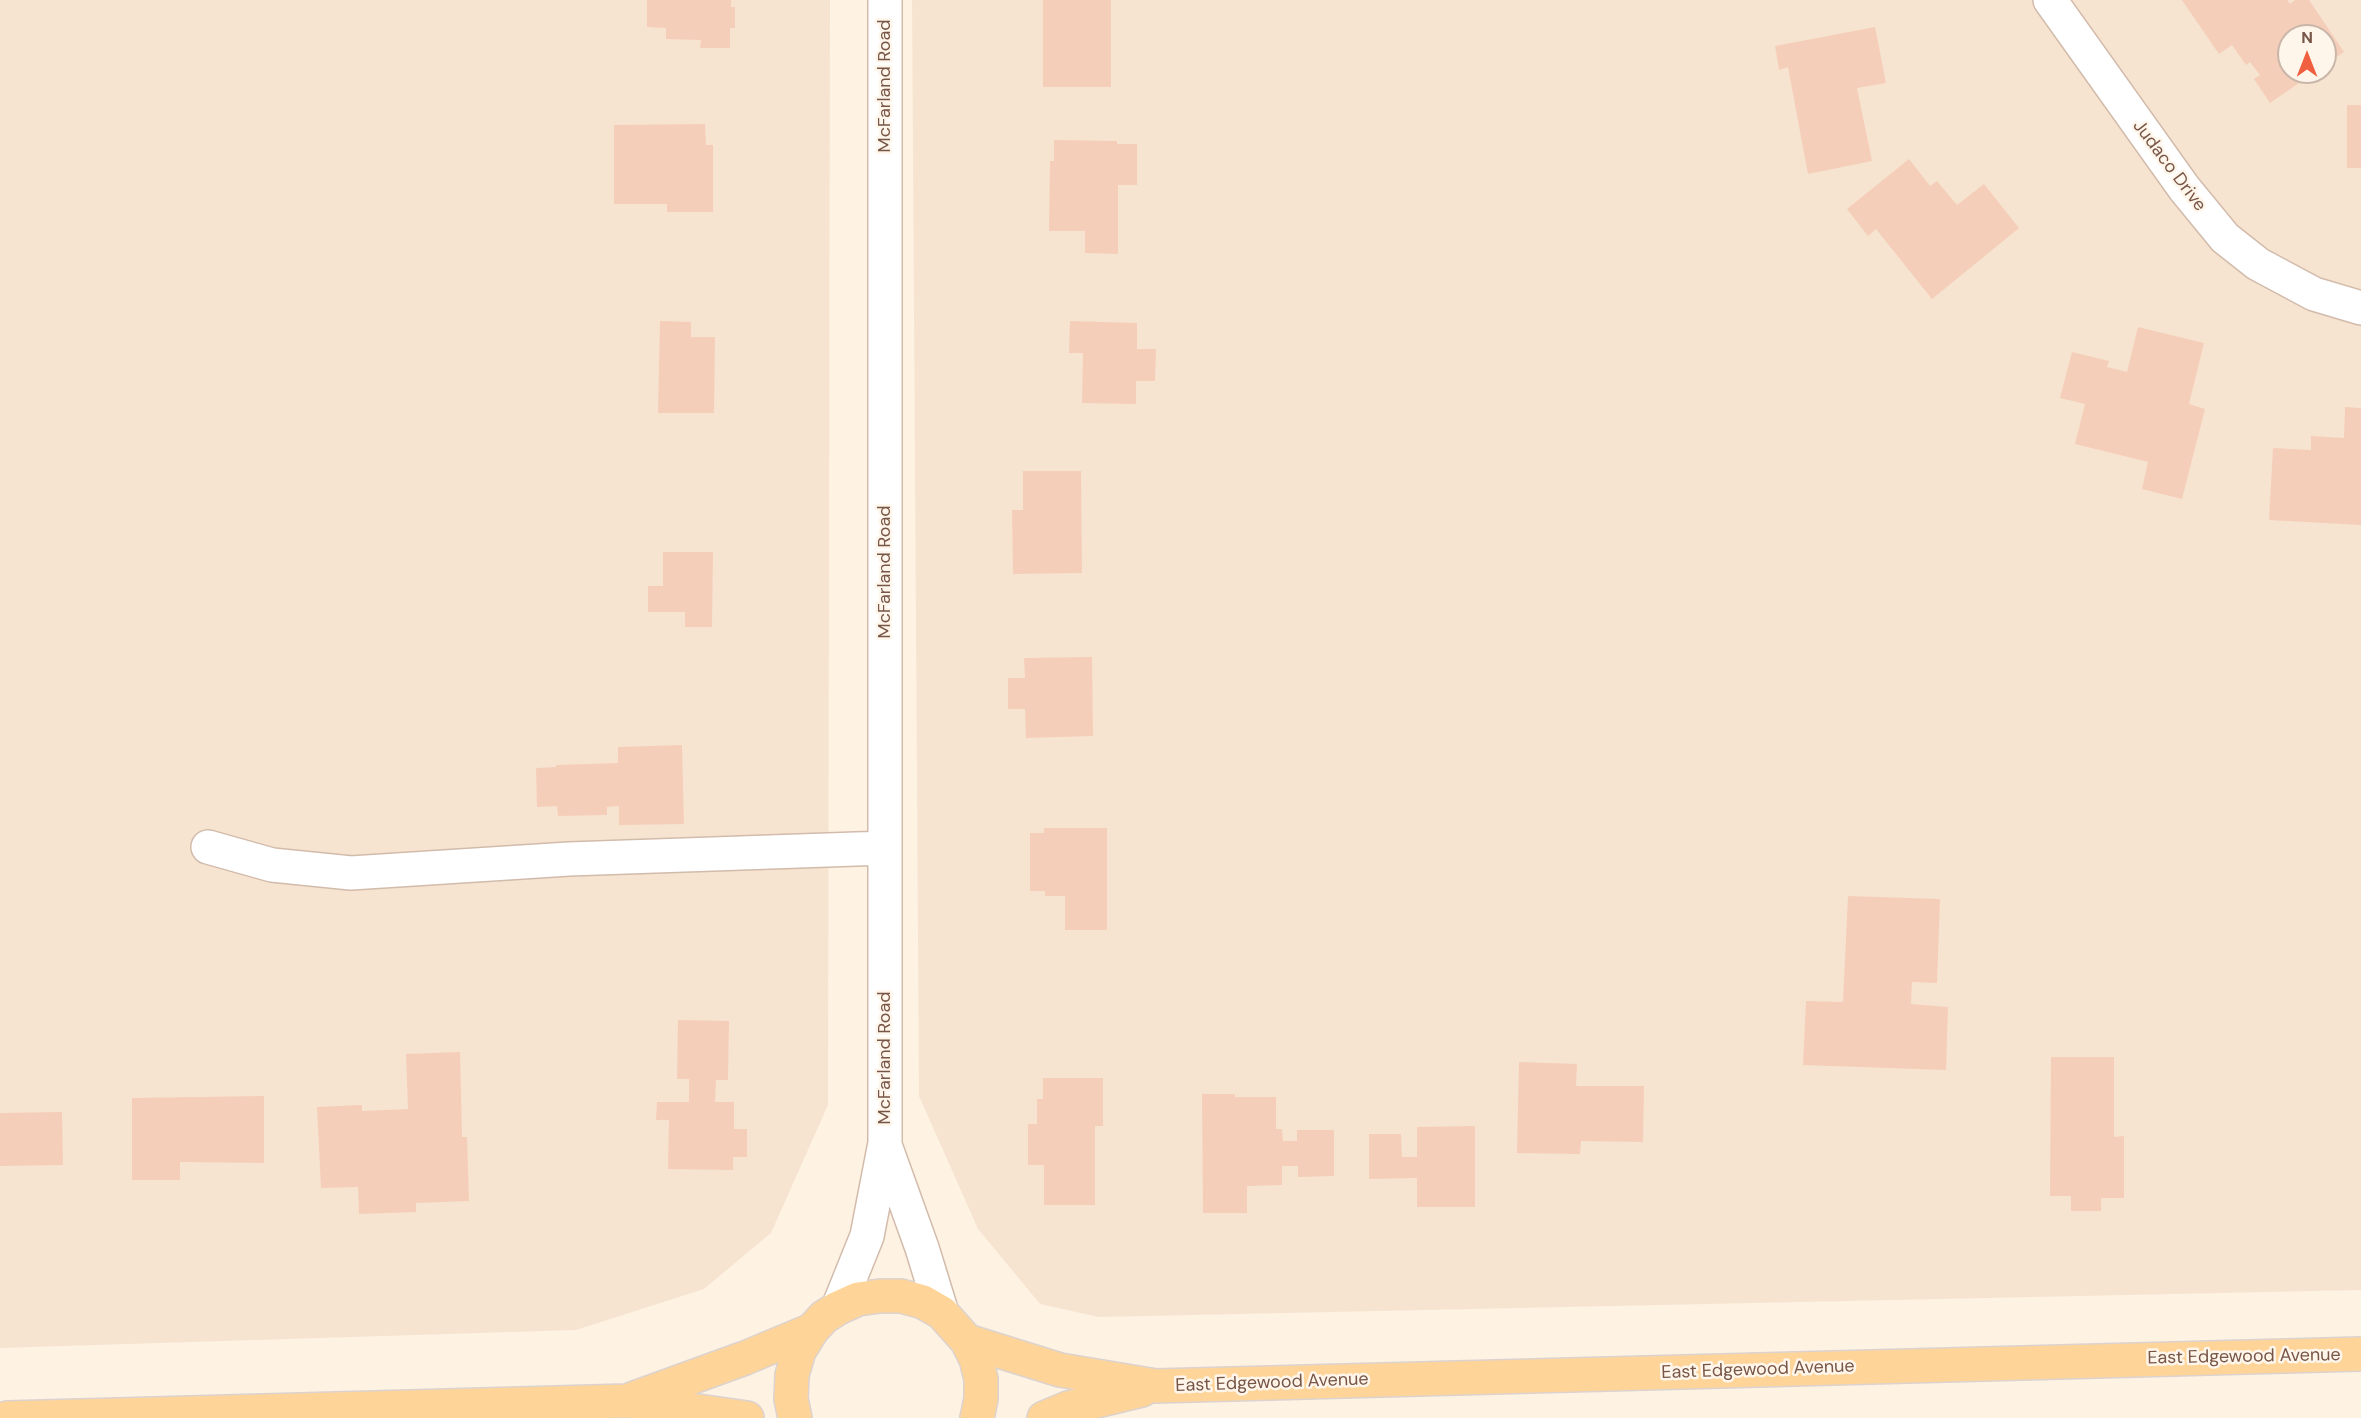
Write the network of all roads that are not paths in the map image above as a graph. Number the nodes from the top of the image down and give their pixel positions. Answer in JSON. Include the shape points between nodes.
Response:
{"nodes":[{"id":1,"x":885,"y":0,"type":"edge"},
{"id":2,"x":2050,"y":0,"type":"edge"},
{"id":3,"x":2361,"y":309,"type":"edge"},
{"id":4,"x":208,"y":847,"type":"dead end"},
{"id":5,"x":885,"y":848,"type":"junction"},
{"id":6,"x":885,"y":1143,"type":"junction"},
{"id":7,"x":838,"y":1308,"type":"junction"},
{"id":8,"x":942,"y":1313,"type":"junction"},
{"id":9,"x":812,"y":1330,"type":"junction"},
{"id":10,"x":968,"y":1341,"type":"junction"},
{"id":11,"x":2361,"y":1354,"type":"edge"},
{"id":12,"x":1156,"y":1386,"type":"junction"},
{"id":13,"x":628,"y":1401,"type":"junction"},
{"id":14,"x":8,"y":1418,"type":"edge"},
{"id":15,"x":747,"y":1418,"type":"edge"},
{"id":16,"x":795,"y":1418,"type":"edge"},
{"id":17,"x":977,"y":1418,"type":"edge"},
{"id":18,"x":1044,"y":1418,"type":"edge"}],
"edges":[{"from":1,"to":5,"type":"street","name":"McFarland Road"},
{"from":2,"to":3,"type":"street","name":"Judaco Drive","via":[[2184,189],[2225,238],[2258,264],[2321,297]]},
{"from":4,"to":5,"type":"street","via":[[272,865],[351,873]]},
{"from":5,"to":6,"type":"street","name":"McFarland Road"},
{"from":6,"to":7,"type":"street","name":"McFarland Road","via":[[867,1236]]},
{"from":6,"to":8,"type":"street","name":"McFarland Road"},
{"from":7,"to":8,"type":"main road","name":"East Edgewood Avenue","via":[[858,1299],[902,1296]]},
{"from":7,"to":9,"type":"main road","name":"East Edgewood Avenue"},
{"from":8,"to":10,"type":"main road","name":"East Edgewood Avenue"},
{"from":9,"to":13,"type":"main road","name":"East Edgewood Avenue"},
{"from":9,"to":16,"type":"main road","name":"East Edgewood Avenue","via":[[799,1351],[792,1375],[790,1399]]},
{"from":10,"to":12,"type":"main road","name":"East Edgewood Avenue","via":[[1060,1370]]},
{"from":10,"to":17,"type":"main road","name":"East Edgewood Avenue","via":[[981,1379]]},
{"from":11,"to":12,"type":"main road","name":"East Edgewood Avenue"},
{"from":12,"to":18,"type":"main road","name":"East Edgewood Avenue","via":[[1068,1408]]},
{"from":13,"to":14,"type":"main road","name":"East Edgewood Avenue"},
{"from":13,"to":15,"type":"main road","name":"East Edgewood Avenue"}]}
